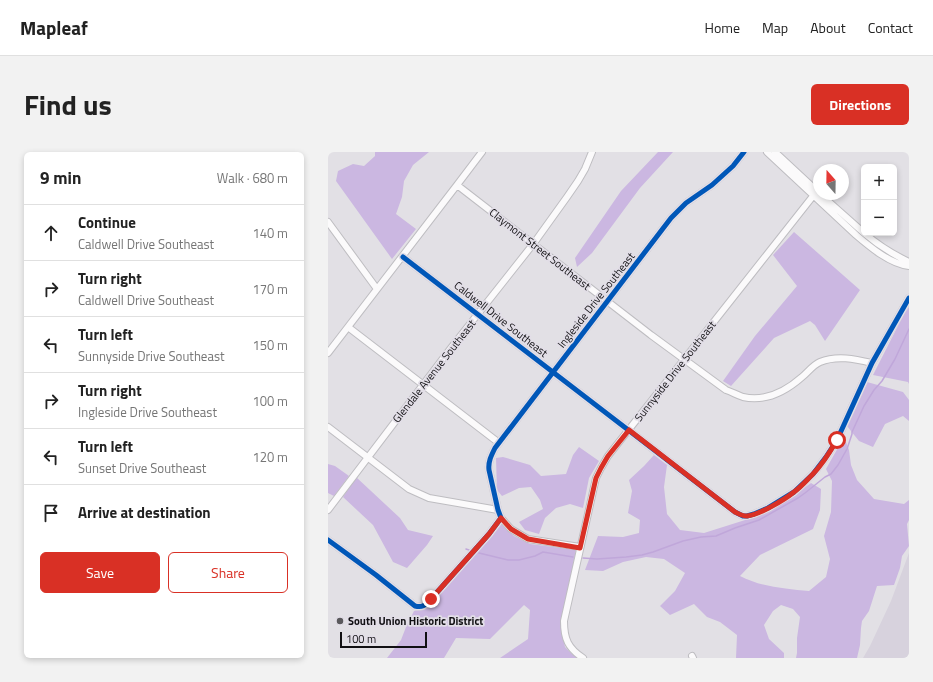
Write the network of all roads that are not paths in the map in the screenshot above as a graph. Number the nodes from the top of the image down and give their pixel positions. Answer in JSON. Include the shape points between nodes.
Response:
{"nodes":[{"id":1,"x":482,"y":152,"type":"edge"},
{"id":2,"x":592,"y":152,"type":"edge"},
{"id":3,"x":744,"y":152,"type":"edge"},
{"id":4,"x":767,"y":152,"type":"edge"},
{"id":5,"x":776,"y":152,"type":"edge"},
{"id":6,"x":457,"y":185,"type":"junction"},
{"id":7,"x":813,"y":189,"type":"edge"},
{"id":8,"x":813,"y":190,"type":"edge"},
{"id":9,"x":813,"y":198,"type":"edge"},
{"id":10,"x":824,"y":200,"type":"edge"},
{"id":11,"x":825,"y":200,"type":"edge"},
{"id":12,"x":328,"y":222,"type":"edge"},
{"id":13,"x":861,"y":230,"type":"edge"},
{"id":14,"x":868,"y":236,"type":"edge"},
{"id":15,"x":534,"y":243,"type":"junction"},
{"id":16,"x":402,"y":256,"type":"junction"},
{"id":17,"x":909,"y":262,"type":"edge"},
{"id":18,"x":909,"y":266,"type":"edge"},
{"id":19,"x":377,"y":289,"type":"junction"},
{"id":20,"x":909,"y":298,"type":"edge"},
{"id":21,"x":608,"y":301,"type":"junction"},
{"id":22,"x":478,"y":314,"type":"junction"},
{"id":23,"x":348,"y":327,"type":"junction"},
{"id":24,"x":328,"y":353,"type":"edge"},
{"id":25,"x":684,"y":359,"type":"junction"},
{"id":26,"x":872,"y":362,"type":"junction"},
{"id":27,"x":553,"y":372,"type":"junction"},
{"id":28,"x":423,"y":384,"type":"junction"},
{"id":29,"x":328,"y":427,"type":"edge"},
{"id":30,"x":629,"y":430,"type":"junction"},
{"id":31,"x":499,"y":443,"type":"junction"},
{"id":32,"x":368,"y":457,"type":"junction"},
{"id":33,"x":328,"y":510,"type":"edge"},
{"id":34,"x":498,"y":510,"type":"junction"},
{"id":35,"x":499,"y":521,"type":"junction"},
{"id":36,"x":328,"y":540,"type":"edge"},
{"id":37,"x":580,"y":548,"type":"junction"},
{"id":38,"x":583,"y":658,"type":"edge"}],
"edges":[{"from":1,"to":6,"type":"street"},
{"from":2,"to":15,"type":"street","name":"Glendale Avenue Southeast","via":[[568,197]]},
{"from":3,"to":21,"type":"street","name":"Ingleside Drive Southeast","via":[[712,185],[671,218]]},
{"from":4,"to":8,"type":"street"},
{"from":5,"to":7,"type":"street"},
{"from":6,"to":15,"type":"street","name":"Claymont Street Southeast"},
{"from":6,"to":16,"type":"street"},
{"from":9,"to":25,"type":"street","name":"Sunnyside Drive Southeast"},
{"from":10,"to":18,"type":"street","via":[[869,247],[898,263]]},
{"from":11,"to":13,"type":"street"},
{"from":12,"to":19,"type":"street"},
{"from":14,"to":17,"type":"street"},
{"from":15,"to":21,"type":"street","name":"Claymont Street Southeast"},
{"from":15,"to":22,"type":"street","name":"Glendale Avenue Southeast"},
{"from":16,"to":19,"type":"street"},
{"from":16,"to":22,"type":"street","name":"Caldwell Drive Southeast"},
{"from":19,"to":23,"type":"street"},
{"from":20,"to":26,"type":"street","name":"Caldwell Drive Southeast"},
{"from":21,"to":25,"type":"street","name":"Claymont Street Southeast"},
{"from":21,"to":27,"type":"street","name":"Ingleside Drive Southeast"},
{"from":22,"to":27,"type":"street","name":"Caldwell Drive Southeast"},
{"from":22,"to":28,"type":"street","name":"Glendale Avenue Southeast"},
{"from":23,"to":24,"type":"street"},
{"from":23,"to":28,"type":"street"},
{"from":25,"to":26,"type":"street","name":"Claymont Street Southeast","via":[[726,390],[744,397],[758,398],[780,393],[819,362],[843,358]]},
{"from":25,"to":30,"type":"street","name":"Sunnyside Drive Southeast"},
{"from":26,"to":30,"type":"street","name":"Caldwell Drive Southeast","via":[[837,440],[826,458],[794,492],[768,508],[747,516],[735,512]]},
{"from":27,"to":30,"type":"street","name":"Caldwell Drive Southeast"},
{"from":27,"to":31,"type":"street","name":"Ingleside Drive Southeast"},
{"from":28,"to":31,"type":"street"},
{"from":28,"to":32,"type":"street","name":"Glendale Avenue Southeast"},
{"from":29,"to":32,"type":"street"},
{"from":30,"to":37,"type":"street","name":"Sunnyside Drive Southeast","via":[[608,456],[596,478]]},
{"from":31,"to":34,"type":"street","name":"Ingleside Drive Southeast","via":[[488,464]]},
{"from":32,"to":33,"type":"street","name":"Glendale Avenue Southeast"},
{"from":32,"to":34,"type":"street","via":[[422,496]]},
{"from":34,"to":35,"type":"street","name":"Ingleside Drive Southeast"},
{"from":35,"to":36,"type":"street","via":[[431,599],[420,607],[414,606]]},
{"from":35,"to":37,"type":"street","name":"Ingleside Drive Southeast","via":[[528,539]]},
{"from":37,"to":38,"type":"street","name":"Sunnyside Drive Southeast","via":[[564,631],[570,647]]}]}
